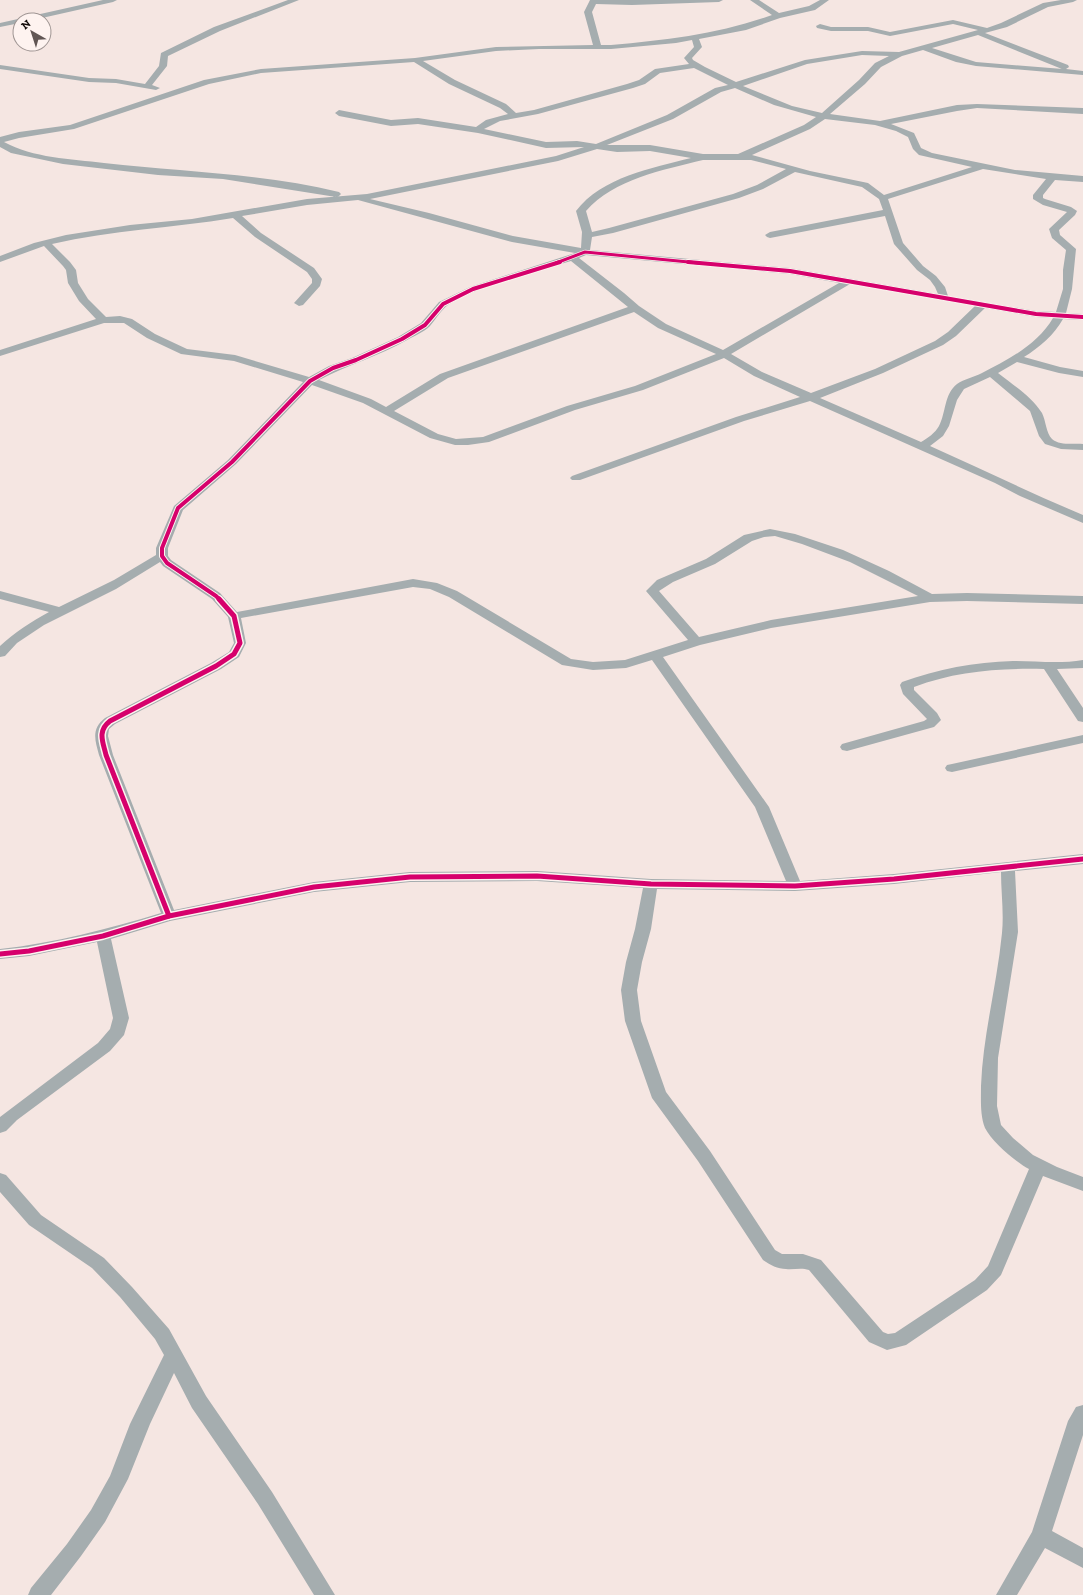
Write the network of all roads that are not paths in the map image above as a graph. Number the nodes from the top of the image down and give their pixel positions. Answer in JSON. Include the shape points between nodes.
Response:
{"nodes":[{"id":1,"x":113,"y":0,"type":"edge"},
{"id":2,"x":295,"y":0,"type":"edge"},
{"id":3,"x":719,"y":0,"type":"edge"},
{"id":4,"x":754,"y":0,"type":"edge"},
{"id":5,"x":825,"y":0,"type":"edge"},
{"id":6,"x":1071,"y":0,"type":"edge"},
{"id":7,"x":52,"y":13,"type":"edge"},
{"id":8,"x":778,"y":16,"type":"junction"},
{"id":9,"x":12,"y":22,"type":"edge"},
{"id":10,"x":0,"y":25,"type":"edge"},
{"id":11,"x":820,"y":26,"type":"dead end"},
{"id":12,"x":983,"y":32,"type":"junction"},
{"id":13,"x":695,"y":38,"type":"junction"},
{"id":14,"x":598,"y":47,"type":"junction"},
{"id":15,"x":925,"y":48,"type":"junction"},
{"id":16,"x":899,"y":54,"type":"junction"},
{"id":17,"x":415,"y":60,"type":"junction"},
{"id":18,"x":695,"y":65,"type":"junction"},
{"id":19,"x":0,"y":67,"type":"edge"},
{"id":20,"x":1080,"y":73,"type":"edge"},
{"id":21,"x":735,"y":85,"type":"junction"},
{"id":22,"x":147,"y":86,"type":"junction"},
{"id":23,"x":176,"y":91,"type":"junction"},
{"id":24,"x":1083,"y":111,"type":"edge"},
{"id":25,"x":339,"y":113,"type":"dead end"},
{"id":26,"x":515,"y":116,"type":"junction"},
{"id":27,"x":824,"y":116,"type":"junction"},
{"id":28,"x":882,"y":123,"type":"junction"},
{"id":29,"x":478,"y":130,"type":"junction"},
{"id":30,"x":0,"y":141,"type":"edge"},
{"id":31,"x":595,"y":147,"type":"junction"},
{"id":32,"x":741,"y":156,"type":"junction"},
{"id":33,"x":703,"y":157,"type":"junction"},
{"id":34,"x":981,"y":166,"type":"junction"},
{"id":35,"x":794,"y":169,"type":"junction"},
{"id":36,"x":1053,"y":177,"type":"junction"},
{"id":37,"x":1083,"y":179,"type":"edge"},
{"id":38,"x":354,"y":198,"type":"junction"},
{"id":39,"x":883,"y":198,"type":"junction"},
{"id":40,"x":889,"y":212,"type":"junction"},
{"id":41,"x":235,"y":215,"type":"junction"},
{"id":42,"x":589,"y":234,"type":"junction"},
{"id":43,"x":770,"y":235,"type":"dead end"},
{"id":44,"x":46,"y":243,"type":"junction"},
{"id":45,"x":585,"y":252,"type":"junction"},
{"id":46,"x":572,"y":258,"type":"junction"},
{"id":47,"x":0,"y":259,"type":"edge"},
{"id":48,"x":1072,"y":259,"type":"junction"},
{"id":49,"x":1083,"y":260,"type":"edge"},
{"id":50,"x":847,"y":282,"type":"junction"},
{"id":51,"x":944,"y":298,"type":"junction"},
{"id":52,"x":299,"y":303,"type":"dead end"},
{"id":53,"x":982,"y":305,"type":"junction"},
{"id":54,"x":635,"y":308,"type":"junction"},
{"id":55,"x":1060,"y":316,"type":"junction"},
{"id":56,"x":1083,"y":317,"type":"edge"},
{"id":57,"x":103,"y":320,"type":"junction"},
{"id":58,"x":0,"y":353,"type":"edge"},
{"id":59,"x":726,"y":355,"type":"junction"},
{"id":60,"x":1015,"y":358,"type":"junction"},
{"id":61,"x":991,"y":372,"type":"junction"},
{"id":62,"x":1083,"y":374,"type":"edge"},
{"id":63,"x":310,"y":381,"type":"junction"},
{"id":64,"x":810,"y":397,"type":"junction"},
{"id":65,"x":387,"y":411,"type":"junction"},
{"id":66,"x":921,"y":447,"type":"junction"},
{"id":67,"x":1083,"y":447,"type":"edge"},
{"id":68,"x":576,"y":478,"type":"dead end"},
{"id":69,"x":1083,"y":519,"type":"edge"},
{"id":70,"x":162,"y":556,"type":"junction"},
{"id":71,"x":0,"y":595,"type":"edge"},
{"id":72,"x":930,"y":598,"type":"junction"},
{"id":73,"x":1083,"y":600,"type":"edge"},
{"id":74,"x":59,"y":611,"type":"junction"},
{"id":75,"x":234,"y":616,"type":"junction"},
{"id":76,"x":696,"y":642,"type":"junction"},
{"id":77,"x":0,"y":653,"type":"edge"},
{"id":78,"x":655,"y":655,"type":"junction"},
{"id":79,"x":1083,"y":664,"type":"edge"},
{"id":80,"x":1048,"y":665,"type":"junction"},
{"id":81,"x":1083,"y":718,"type":"edge"},
{"id":82,"x":1083,"y":739,"type":"edge"},
{"id":83,"x":847,"y":747,"type":"dead end"},
{"id":84,"x":952,"y":768,"type":"dead end"},
{"id":85,"x":1083,"y":859,"type":"edge"},
{"id":86,"x":1008,"y":867,"type":"junction"},
{"id":87,"x":651,"y":884,"type":"junction"},
{"id":88,"x":795,"y":886,"type":"junction"},
{"id":89,"x":169,"y":916,"type":"junction"},
{"id":90,"x":103,"y":936,"type":"junction"},
{"id":91,"x":0,"y":954,"type":"edge"},
{"id":92,"x":0,"y":1127,"type":"edge"},
{"id":93,"x":1039,"y":1166,"type":"junction"},
{"id":94,"x":0,"y":1180,"type":"edge"},
{"id":95,"x":1083,"y":1184,"type":"edge"},
{"id":96,"x":173,"y":1354,"type":"junction"},
{"id":97,"x":1083,"y":1413,"type":"edge"},
{"id":98,"x":1041,"y":1535,"type":"junction"},
{"id":99,"x":1083,"y":1558,"type":"edge"},
{"id":100,"x":38,"y":1595,"type":"edge"},
{"id":101,"x":325,"y":1595,"type":"edge"},
{"id":102,"x":1006,"y":1595,"type":"edge"}],
"edges":[{"from":1,"to":7,"type":"street"},
{"from":2,"to":22,"type":"street","via":[[217,29],[164,55],[163,66]]},
{"from":3,"to":14,"type":"street","via":[[593,2],[588,12]]},
{"from":4,"to":8,"type":"street"},
{"from":5,"to":8,"type":"street","via":[[812,8]]},
{"from":6,"to":12,"type":"street","via":[[1046,5]]},
{"from":8,"to":13,"type":"street","via":[[743,28]]},
{"from":9,"to":10,"type":"street"},
{"from":11,"to":12,"type":"street","via":[[831,29],[868,29],[890,34],[953,22]]},
{"from":12,"to":15,"type":"street"},
{"from":12,"to":20,"type":"street"},
{"from":13,"to":14,"type":"street","via":[[676,42]]},
{"from":13,"to":18,"type":"street","via":[[698,47],[688,58]]},
{"from":14,"to":17,"type":"street","via":[[496,50]]},
{"from":15,"to":16,"type":"street"},
{"from":15,"to":20,"type":"street","via":[[976,64]]},
{"from":16,"to":21,"type":"street","via":[[862,53],[812,60]]},
{"from":16,"to":27,"type":"street","via":[[878,65]]},
{"from":17,"to":23,"type":"street","via":[[261,71]]},
{"from":17,"to":26,"type":"street","via":[[452,82],[503,106]]},
{"from":18,"to":21,"type":"street"},
{"from":18,"to":26,"type":"street","via":[[658,71],[642,82],[630,86]]},
{"from":19,"to":22,"type":"street"},
{"from":21,"to":27,"type":"street","via":[[790,107]]},
{"from":21,"to":31,"type":"street","via":[[709,94],[670,117]]},
{"from":22,"to":23,"type":"street"},
{"from":23,"to":30,"type":"street","via":[[71,127],[19,135]]},
{"from":24,"to":28,"type":"street","via":[[977,106]]},
{"from":25,"to":29,"type":"street","via":[[391,123],[418,121]]},
{"from":26,"to":29,"type":"street","via":[[492,122]]},
{"from":27,"to":28,"type":"street"},
{"from":27,"to":32,"type":"street","via":[[807,127]]},
{"from":28,"to":34,"type":"street","via":[[911,135],[916,147],[924,153]]},
{"from":29,"to":31,"type":"street","via":[[546,145],[572,144]]},
{"from":30,"to":38,"type":"street","via":[[14,151],[63,161],[158,172],[243,178]]},
{"from":31,"to":33,"type":"street","via":[[650,148]]},
{"from":31,"to":38,"type":"street","via":[[500,171]]},
{"from":32,"to":33,"type":"street"},
{"from":32,"to":35,"type":"street","via":[[762,159]]},
{"from":33,"to":42,"type":"street","via":[[663,168],[600,193],[581,211]]},
{"from":34,"to":36,"type":"street"},
{"from":34,"to":39,"type":"street"},
{"from":35,"to":39,"type":"street","via":[[859,183],[871,188]]},
{"from":35,"to":42,"type":"street","via":[[736,196],[610,231]]},
{"from":36,"to":37,"type":"street"},
{"from":36,"to":48,"type":"street","via":[[1038,195],[1038,199],[1072,211],[1054,229],[1055,236],[1071,249]]},
{"from":38,"to":41,"type":"street","via":[[307,202]]},
{"from":38,"to":45,"type":"street","via":[[512,239]]},
{"from":39,"to":40,"type":"street"},
{"from":40,"to":43,"type":"street"},
{"from":40,"to":51,"type":"street","via":[[898,244],[933,278]]},
{"from":41,"to":44,"type":"street","via":[[123,229]]},
{"from":41,"to":52,"type":"street","via":[[258,235],[311,270],[317,284]]},
{"from":42,"to":45,"type":"street"},
{"from":44,"to":47,"type":"street"},
{"from":44,"to":57,"type":"street","via":[[67,264],[71,270],[73,283],[84,301]]},
{"from":45,"to":46,"type":"street"},
{"from":45,"to":50,"type":"street","via":[[790,272]]},
{"from":46,"to":54,"type":"street"},
{"from":46,"to":63,"type":"street","via":[[473,289],[443,304],[425,325],[402,339],[333,368]]},
{"from":48,"to":49,"type":"street"},
{"from":48,"to":55,"type":"street"},
{"from":50,"to":51,"type":"street"},
{"from":50,"to":59,"type":"street"},
{"from":51,"to":53,"type":"street"},
{"from":53,"to":55,"type":"street"},
{"from":53,"to":64,"type":"street","via":[[952,334],[929,349]]},
{"from":54,"to":59,"type":"street","via":[[662,326]]},
{"from":54,"to":65,"type":"street","via":[[444,376]]},
{"from":55,"to":56,"type":"street"},
{"from":55,"to":60,"type":"street","via":[[1043,339]]},
{"from":57,"to":58,"type":"street"},
{"from":57,"to":63,"type":"street","via":[[128,321],[151,336],[185,352],[235,358]]},
{"from":59,"to":64,"type":"street","via":[[758,374]]},
{"from":59,"to":65,"type":"street","via":[[639,388],[571,408],[485,440],[455,442],[434,436]]},
{"from":60,"to":61,"type":"street"},
{"from":60,"to":62,"type":"street"},
{"from":61,"to":66,"type":"street","via":[[960,387],[954,394],[946,422],[937,437]]},
{"from":61,"to":67,"type":"street","via":[[1030,404],[1048,441],[1057,445]]},
{"from":63,"to":65,"type":"street","via":[[368,401]]},
{"from":63,"to":70,"type":"street","via":[[232,462],[178,508],[162,548]]},
{"from":64,"to":66,"type":"street"},
{"from":64,"to":68,"type":"street","via":[[740,419]]},
{"from":66,"to":69,"type":"street"},
{"from":70,"to":74,"type":"street","via":[[112,587]]},
{"from":70,"to":75,"type":"street","via":[[168,563],[216,596]]},
{"from":71,"to":74,"type":"street"},
{"from":72,"to":73,"type":"street"},
{"from":72,"to":76,"type":"street","via":[[770,624]]},
{"from":72,"to":76,"type":"street","via":[[835,550],[777,533],[764,533],[753,536],[702,566],[662,582],[652,591]]},
{"from":74,"to":77,"type":"street","via":[[27,629]]},
{"from":75,"to":78,"type":"street","via":[[413,583],[433,586],[453,594],[567,662],[593,666],[626,664]]},
{"from":75,"to":89,"type":"street","via":[[240,643],[234,654],[216,666],[110,721],[100,732],[106,755]]},
{"from":76,"to":78,"type":"street"},
{"from":78,"to":88,"type":"street","via":[[762,808]]},
{"from":79,"to":80,"type":"street"},
{"from":80,"to":81,"type":"street"},
{"from":80,"to":83,"type":"street","via":[[993,665],[933,674],[907,685],[908,690],[934,720],[929,724]]},
{"from":82,"to":84,"type":"street"},
{"from":85,"to":86,"type":"street"},
{"from":86,"to":88,"type":"street"},
{"from":86,"to":93,"type":"street","via":[[1010,932],[990,1058],[989,1106],[994,1127],[1007,1143],[1027,1160]]},
{"from":87,"to":88,"type":"street"},
{"from":87,"to":89,"type":"street","via":[[537,876],[410,877],[314,887]]},
{"from":87,"to":93,"type":"street","via":[[630,990],[632,1021],[658,1094],[704,1156],[769,1255],[782,1263],[806,1261],[815,1265],[876,1337],[888,1342],[899,1340],[982,1285],[995,1270]]},
{"from":89,"to":90,"type":"street"},
{"from":90,"to":91,"type":"street","via":[[29,951]]},
{"from":90,"to":92,"type":"street","via":[[121,1018],[118,1031],[104,1047],[11,1116]]},
{"from":93,"to":95,"type":"street"},
{"from":94,"to":96,"type":"street","via":[[35,1220],[98,1263],[162,1334]]},
{"from":96,"to":100,"type":"street","via":[[140,1424],[118,1479],[98,1516]]},
{"from":96,"to":101,"type":"street","via":[[199,1402],[265,1498]]},
{"from":97,"to":98,"type":"street","via":[[1078,1421]]},
{"from":98,"to":99,"type":"street"},
{"from":98,"to":102,"type":"street"}]}
